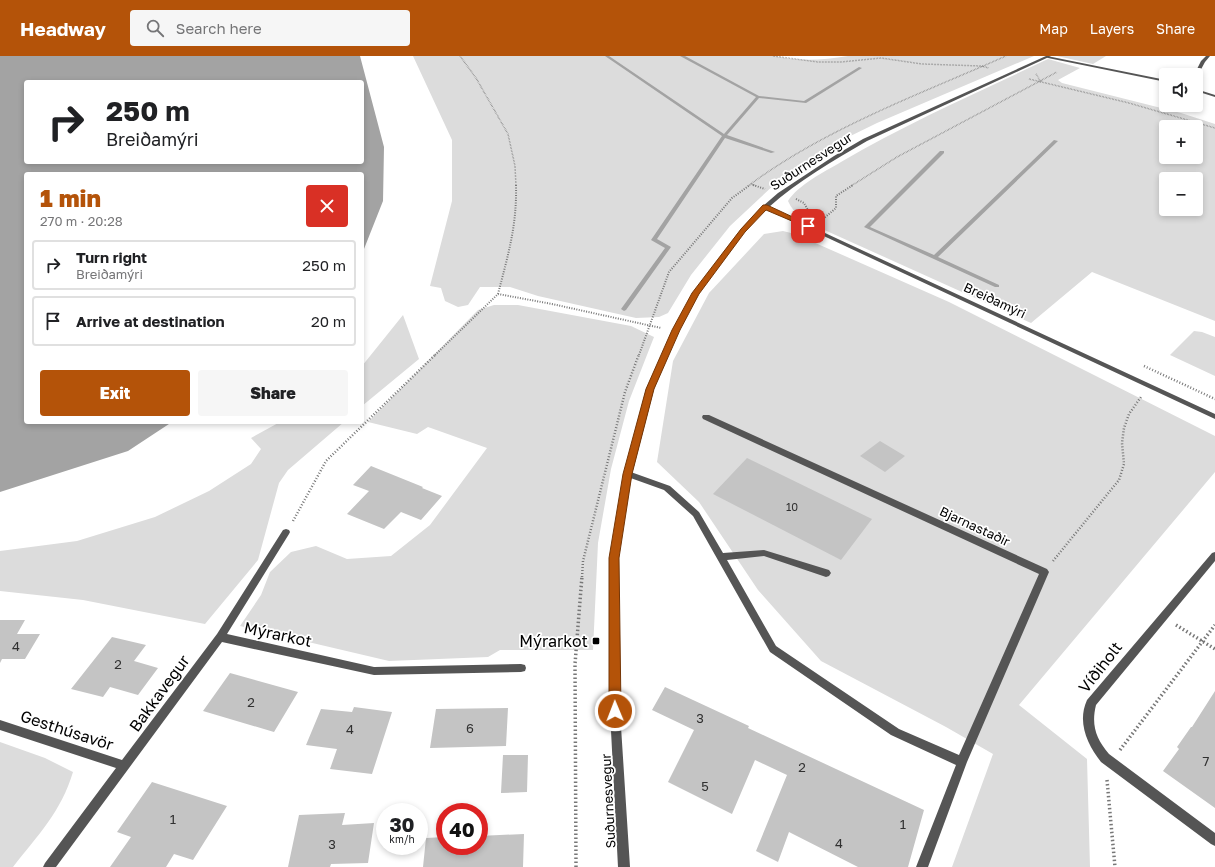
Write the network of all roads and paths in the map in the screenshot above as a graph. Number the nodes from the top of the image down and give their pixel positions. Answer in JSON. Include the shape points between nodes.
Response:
{"nodes":[{"id":1,"x":460,"y":56,"type":"edge"},
{"id":2,"x":773,"y":56,"type":"edge"},
{"id":3,"x":878,"y":56,"type":"edge"},
{"id":4,"x":1048,"y":56,"type":"edge"},
{"id":5,"x":1208,"y":56,"type":"edge"},
{"id":6,"x":881,"y":58,"type":"junction"},
{"id":7,"x":1073,"y":62,"type":"junction"},
{"id":8,"x":1200,"y":68,"type":"edge"},
{"id":9,"x":1009,"y":74,"type":"junction"},
{"id":10,"x":1159,"y":80,"type":"edge"},
{"id":11,"x":1040,"y":82,"type":"junction"},
{"id":12,"x":1203,"y":92,"type":"edge"},
{"id":13,"x":1215,"y":96,"type":"edge"},
{"id":14,"x":1215,"y":128,"type":"edge"},
{"id":15,"x":765,"y":207,"type":"junction"},
{"id":16,"x":808,"y":226,"type":"junction"},
{"id":17,"x":498,"y":294,"type":"junction"},
{"id":18,"x":650,"y":326,"type":"junction"},
{"id":19,"x":676,"y":330,"type":"junction"},
{"id":20,"x":1150,"y":386,"type":"junction"},
{"id":21,"x":706,"y":417,"type":"dead end"},
{"id":22,"x":1215,"y":417,"type":"edge"},
{"id":23,"x":628,"y":474,"type":"junction"},
{"id":24,"x":286,"y":532,"type":"joint"},
{"id":25,"x":1215,"y":555,"type":"edge"},
{"id":26,"x":720,"y":557,"type":"junction"},
{"id":27,"x":1044,"y":572,"type":"junction"},
{"id":28,"x":826,"y":573,"type":"dead end"},
{"id":29,"x":1162,"y":617,"type":"junction"},
{"id":30,"x":1215,"y":625,"type":"edge"},
{"id":31,"x":220,"y":637,"type":"junction"},
{"id":32,"x":1203,"y":642,"type":"junction"},
{"id":33,"x":1215,"y":649,"type":"edge"},
{"id":34,"x":521,"y":668,"type":"dead end"},
{"id":35,"x":0,"y":725,"type":"edge"},
{"id":36,"x":962,"y":762,"type":"junction"},
{"id":37,"x":1114,"y":764,"type":"junction"},
{"id":38,"x":124,"y":766,"type":"junction"},
{"id":39,"x":1215,"y":840,"type":"edge"},
{"id":40,"x":49,"y":867,"type":"edge"},
{"id":41,"x":576,"y":867,"type":"edge"},
{"id":42,"x":624,"y":867,"type":"edge"},
{"id":43,"x":922,"y":867,"type":"edge"},
{"id":44,"x":1115,"y":867,"type":"edge"}],
"edges":[{"from":1,"to":17,"type":"path","via":[[476,78],[508,134],[515,166],[515,222]]},
{"from":2,"to":6,"type":"path","via":[[818,62]]},
{"from":3,"to":6,"type":"path"},
{"from":4,"to":7,"type":"street"},
{"from":4,"to":9,"type":"street","name":"Suðurnesvegur"},
{"from":5,"to":8,"type":"street"},
{"from":6,"to":9,"type":"path","via":[[922,64],[981,66]]},
{"from":7,"to":10,"type":"street"},
{"from":7,"to":11,"type":"path"},
{"from":9,"to":11,"type":"path"},
{"from":9,"to":15,"type":"street","name":"Suðurnesvegur","via":[[865,140],[804,177]]},
{"from":11,"to":14,"type":"path","via":[[1129,103]]},
{"from":11,"to":16,"type":"path","via":[[897,157],[836,196],[836,208]]},
{"from":12,"to":13,"type":"street"},
{"from":15,"to":16,"type":"street","name":"Breiðamýri"},
{"from":15,"to":19,"type":"street","name":"Suðurnesvegur","via":[[743,230],[696,293]]},
{"from":16,"to":20,"type":"street","name":"Breiðamýri"},
{"from":17,"to":18,"type":"path"},
{"from":17,"to":24,"type":"path","via":[[326,461]]},
{"from":18,"to":19,"type":"path"},
{"from":18,"to":41,"type":"path","via":[[625,392],[583,562],[575,664]]},
{"from":19,"to":23,"type":"street","name":"Suðurnesvegur","via":[[650,389]]},
{"from":20,"to":22,"type":"street","name":"Breiðamýri"},
{"from":20,"to":27,"type":"path","via":[[1129,414],[1124,428],[1124,464],[1120,480]]},
{"from":21,"to":27,"type":"street","name":"Bjarnastaðir"},
{"from":23,"to":26,"type":"street","via":[[667,488],[696,514]]},
{"from":23,"to":42,"type":"street","name":"Suðurnesvegur","via":[[614,558],[615,711]]},
{"from":24,"to":31,"type":"street","name":"Bakkavegur"},
{"from":25,"to":29,"type":"street","name":"Víðiholt"},
{"from":26,"to":28,"type":"street","via":[[764,553]]},
{"from":26,"to":36,"type":"street","via":[[773,649],[895,732]]},
{"from":27,"to":36,"type":"street"},
{"from":29,"to":32,"type":"path"},
{"from":29,"to":37,"type":"street","name":"Víðiholt","via":[[1091,702],[1088,726],[1096,748]]},
{"from":30,"to":32,"type":"path"},
{"from":31,"to":34,"type":"street","name":"Mýrarkot","via":[[374,671]]},
{"from":31,"to":38,"type":"street","name":"Bakkavegur"},
{"from":32,"to":33,"type":"path"},
{"from":32,"to":37,"type":"path","via":[[1118,753]]},
{"from":35,"to":38,"type":"street","name":"Gesthúsavör"},
{"from":36,"to":43,"type":"street"},
{"from":37,"to":39,"type":"street","name":"Víðiholt"},
{"from":37,"to":44,"type":"path","via":[[1107,780]]},
{"from":38,"to":40,"type":"street","name":"Bakkavegur"}]}
